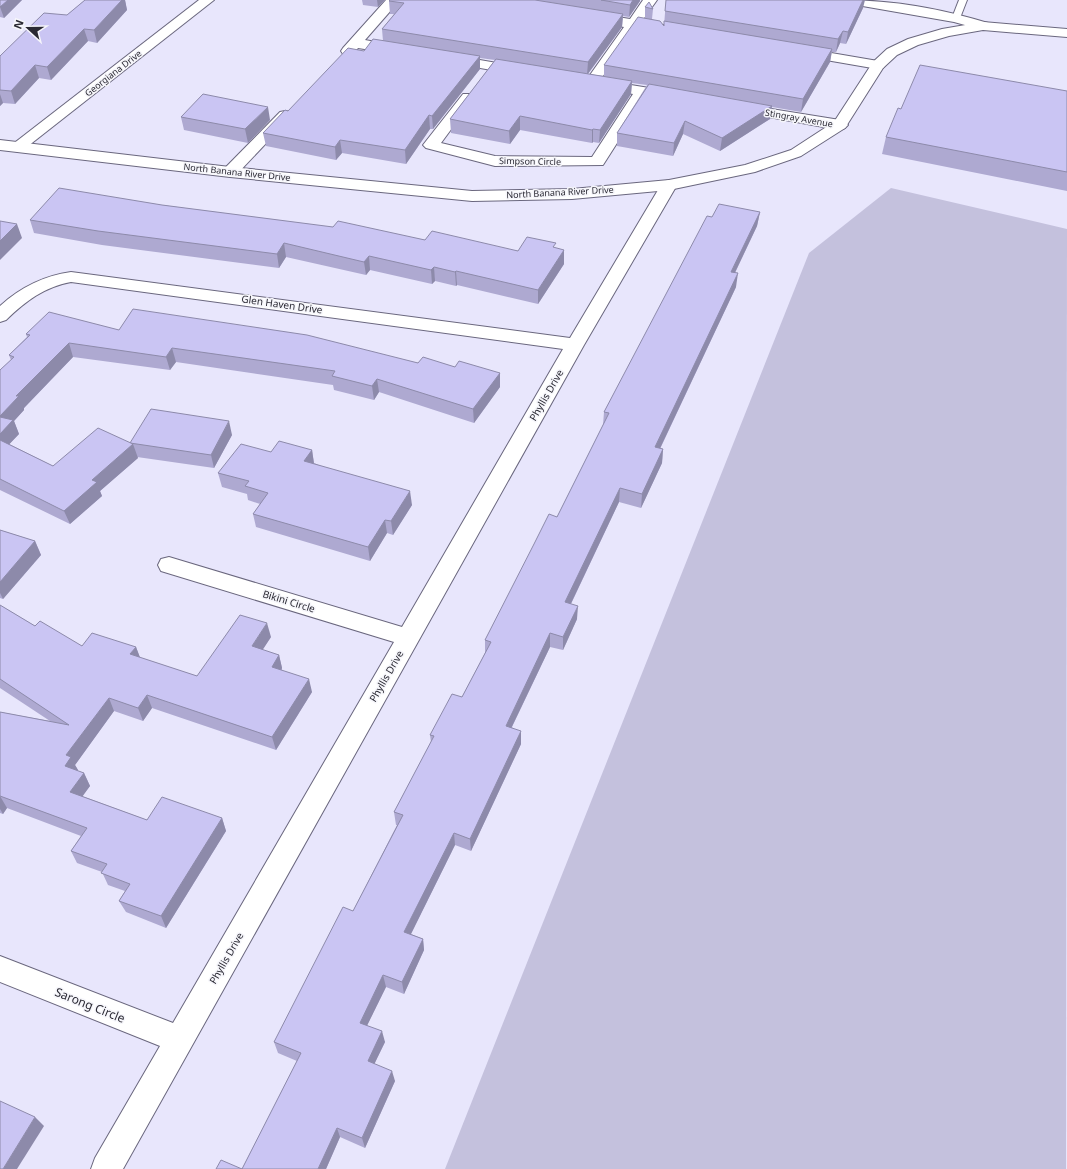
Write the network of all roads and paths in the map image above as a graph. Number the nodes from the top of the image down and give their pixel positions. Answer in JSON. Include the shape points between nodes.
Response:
{"nodes":[{"id":1,"x":207,"y":0,"type":"edge"},
{"id":2,"x":393,"y":0,"type":"edge"},
{"id":3,"x":650,"y":0,"type":"edge"},
{"id":4,"x":851,"y":0,"type":"edge"},
{"id":5,"x":963,"y":0,"type":"edge"},
{"id":6,"x":578,"y":14,"type":"edge"},
{"id":7,"x":956,"y":18,"type":"junction"},
{"id":8,"x":633,"y":24,"type":"junction"},
{"id":9,"x":983,"y":26,"type":"junction"},
{"id":10,"x":672,"y":30,"type":"edge"},
{"id":11,"x":1067,"y":33,"type":"edge"},
{"id":12,"x":355,"y":43,"type":"junction"},
{"id":13,"x":791,"y":50,"type":"edge"},
{"id":14,"x":414,"y":53,"type":"edge"},
{"id":15,"x":437,"y":57,"type":"edge"},
{"id":16,"x":339,"y":60,"type":"edge"},
{"id":17,"x":878,"y":65,"type":"junction"},
{"id":18,"x":492,"y":66,"type":"junction"},
{"id":19,"x":538,"y":73,"type":"edge"},
{"id":20,"x":576,"y":80,"type":"edge"},
{"id":21,"x":592,"y":82,"type":"junction"},
{"id":22,"x":643,"y":90,"type":"junction"},
{"id":23,"x":689,"y":98,"type":"edge"},
{"id":24,"x":728,"y":105,"type":"edge"},
{"id":25,"x":294,"y":106,"type":"edge"},
{"id":26,"x":840,"y":125,"type":"junction"},
{"id":27,"x":0,"y":145,"type":"edge"},
{"id":28,"x":18,"y":147,"type":"junction"},
{"id":29,"x":230,"y":172,"type":"junction"},
{"id":30,"x":669,"y":185,"type":"junction"},
{"id":31,"x":0,"y":316,"type":"edge"},
{"id":32,"x":575,"y":345,"type":"junction"},
{"id":33,"x":169,"y":566,"type":"dead end"},
{"id":34,"x":408,"y":638,"type":"junction"},
{"id":35,"x":0,"y":969,"type":"edge"},
{"id":36,"x":180,"y":1040,"type":"junction"},
{"id":37,"x":106,"y":1169,"type":"edge"}],
"edges":[{"from":1,"to":28,"type":"street","name":"Georgiana Drive"},
{"from":2,"to":12,"type":"street"},
{"from":3,"to":8,"type":"street"},
{"from":4,"to":7,"type":"street"},
{"from":5,"to":7,"type":"lane"},
{"from":6,"to":8,"type":"street"},
{"from":7,"to":9,"type":"street"},
{"from":8,"to":10,"type":"street"},
{"from":8,"to":21,"type":"street"},
{"from":9,"to":11,"type":"street","name":"North Banana River Drive"},
{"from":9,"to":17,"type":"street","name":"North Banana River Drive","via":[[947,32],[913,42],[892,52]]},
{"from":12,"to":14,"type":"street"},
{"from":12,"to":16,"type":"street"},
{"from":13,"to":17,"type":"street"},
{"from":15,"to":18,"type":"street"},
{"from":17,"to":26,"type":"street","name":"North Banana River Drive"},
{"from":18,"to":19,"type":"street"},
{"from":18,"to":22,"type":"street","name":"Simpson Circle","via":[[431,145],[495,161],[597,162]]},
{"from":20,"to":21,"type":"street"},
{"from":21,"to":22,"type":"street"},
{"from":22,"to":23,"type":"street"},
{"from":24,"to":26,"type":"street","name":"Stingray Avenue"},
{"from":25,"to":29,"type":"street"},
{"from":26,"to":30,"type":"street","name":"North Banana River Drive","via":[[796,153],[749,170]]},
{"from":27,"to":28,"type":"street","name":"North Banana River Drive"},
{"from":28,"to":29,"type":"street","name":"North Banana River Drive"},
{"from":29,"to":30,"type":"street","name":"North Banana River Drive","via":[[472,196],[572,194]]},
{"from":30,"to":32,"type":"street","name":"Phyllis Drive"},
{"from":31,"to":32,"type":"street","name":"Glen Haven Drive","via":[[37,285],[52,279],[71,277]]},
{"from":32,"to":34,"type":"street","name":"Phyllis Drive"},
{"from":33,"to":34,"type":"street","name":"Bikini Circle"},
{"from":34,"to":36,"type":"street","name":"Phyllis Drive"},
{"from":35,"to":36,"type":"street","name":"Sarong Circle"},
{"from":36,"to":37,"type":"street","name":"Phyllis Drive"}]}
